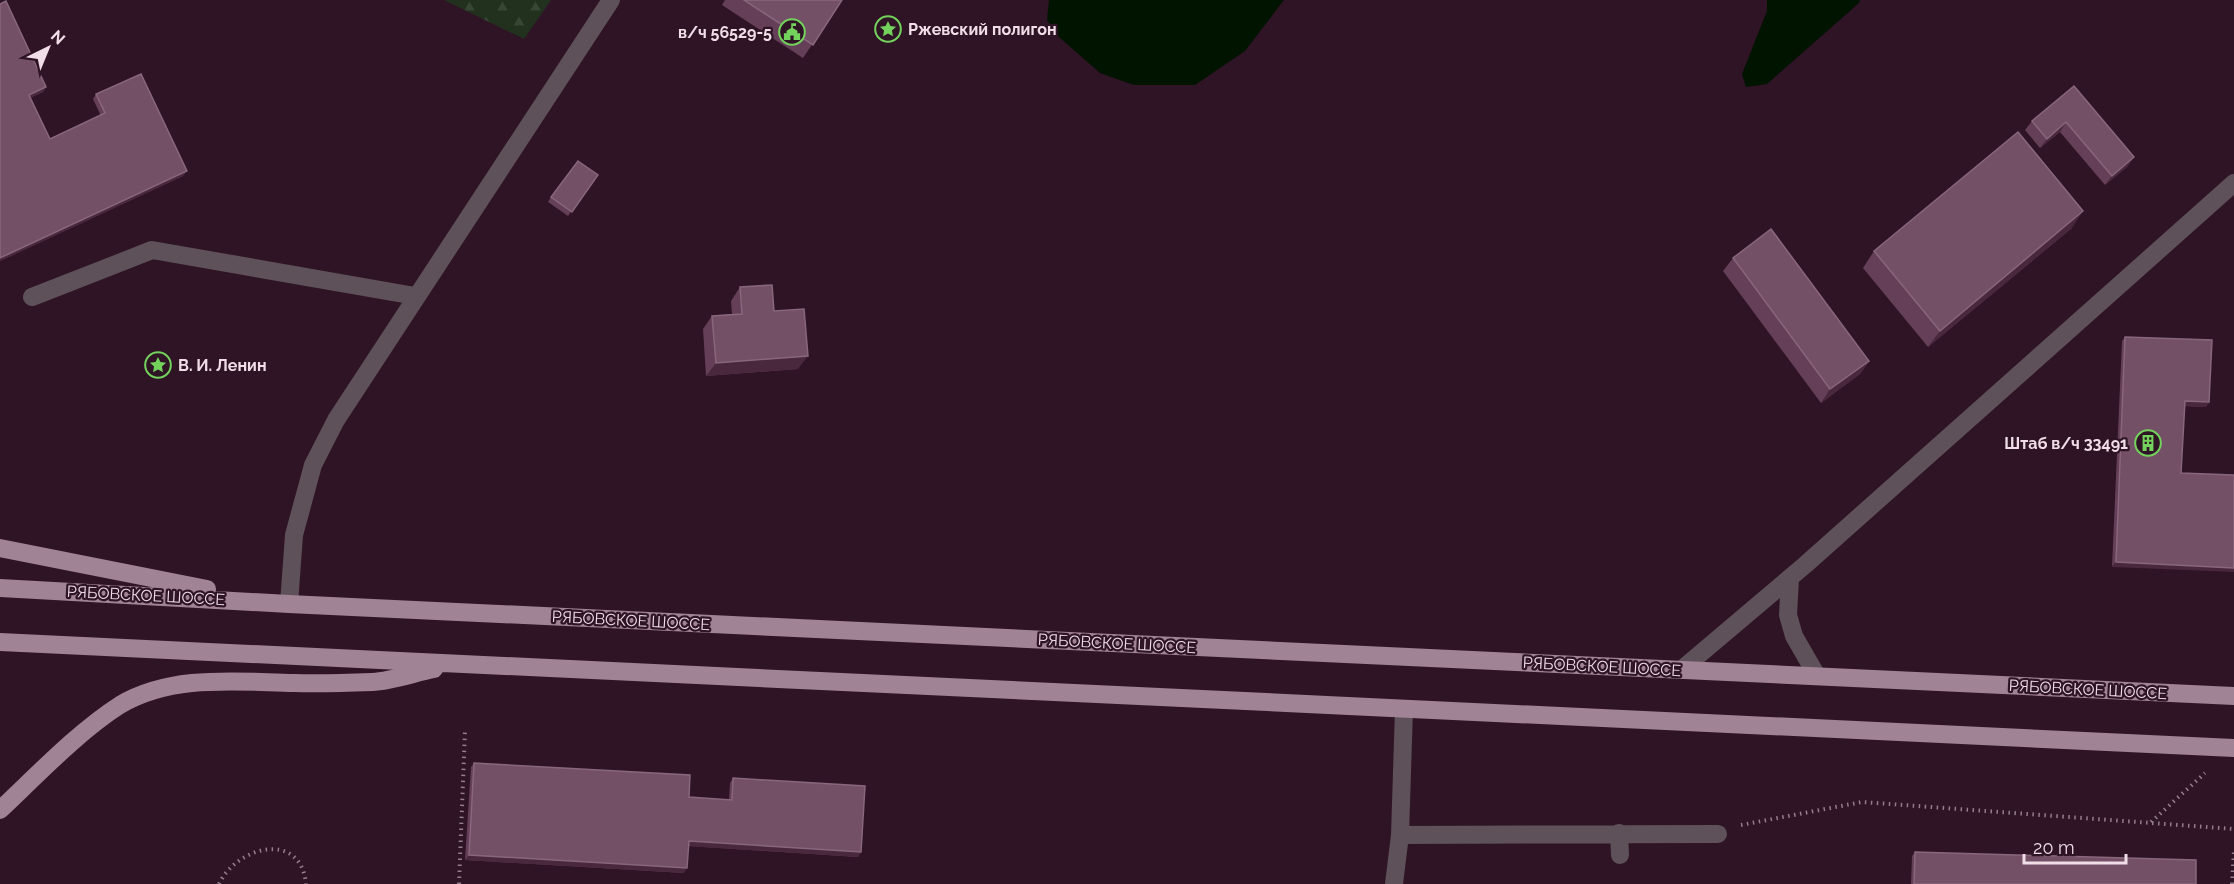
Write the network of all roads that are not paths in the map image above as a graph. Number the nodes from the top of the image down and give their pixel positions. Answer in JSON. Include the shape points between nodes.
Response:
{"nodes":[{"id":1,"x":611,"y":0,"type":"edge"},
{"id":2,"x":2234,"y":183,"type":"edge"},
{"id":3,"x":415,"y":296,"type":"junction"},
{"id":4,"x":32,"y":297,"type":"dead end"},
{"id":5,"x":0,"y":548,"type":"edge"},
{"id":6,"x":1790,"y":578,"type":"junction"},
{"id":7,"x":0,"y":588,"type":"edge"},
{"id":8,"x":280,"y":603,"type":"junction"},
{"id":9,"x":0,"y":642,"type":"edge"},
{"id":10,"x":459,"y":664,"type":"junction"},
{"id":11,"x":1681,"y":670,"type":"junction"},
{"id":12,"x":1817,"y":676,"type":"junction"},
{"id":13,"x":2234,"y":696,"type":"edge"},
{"id":14,"x":1404,"y":709,"type":"junction"},
{"id":15,"x":2234,"y":748,"type":"edge"},
{"id":16,"x":0,"y":810,"type":"edge"},
{"id":17,"x":1619,"y":833,"type":"junction"},
{"id":18,"x":1718,"y":834,"type":"road end"},
{"id":19,"x":1400,"y":835,"type":"junction"},
{"id":20,"x":1620,"y":855,"type":"dead end"},
{"id":21,"x":1394,"y":884,"type":"edge"}],
"edges":[{"from":1,"to":3,"type":"street","via":[[450,249]]},
{"from":2,"to":6,"type":"street"},
{"from":3,"to":4,"type":"street","via":[[152,250]]},
{"from":3,"to":8,"type":"street","via":[[336,420],[313,465]]},
{"from":5,"to":8,"type":"main road"},
{"from":6,"to":11,"type":"street"},
{"from":6,"to":12,"type":"street","via":[[1788,615],[1794,636]]},
{"from":7,"to":8,"type":"main road","name":"РЯБОВСКОЕ ШОССЕ"},
{"from":8,"to":11,"type":"main road","name":"РЯБОВСКОЕ ШОССЕ"},
{"from":9,"to":10,"type":"main road"},
{"from":10,"to":14,"type":"main road"},
{"from":10,"to":16,"type":"main road","via":[[375,681],[206,682],[148,693],[121,705],[98,723]]},
{"from":11,"to":12,"type":"main road","name":"РЯБОВСКОЕ ШОССЕ"},
{"from":12,"to":13,"type":"main road","name":"РЯБОВСКОЕ ШОССЕ"},
{"from":14,"to":15,"type":"main road"},
{"from":14,"to":19,"type":"street"},
{"from":17,"to":18,"type":"street"},
{"from":17,"to":19,"type":"street"},
{"from":17,"to":20,"type":"street"},
{"from":19,"to":21,"type":"street"}]}
